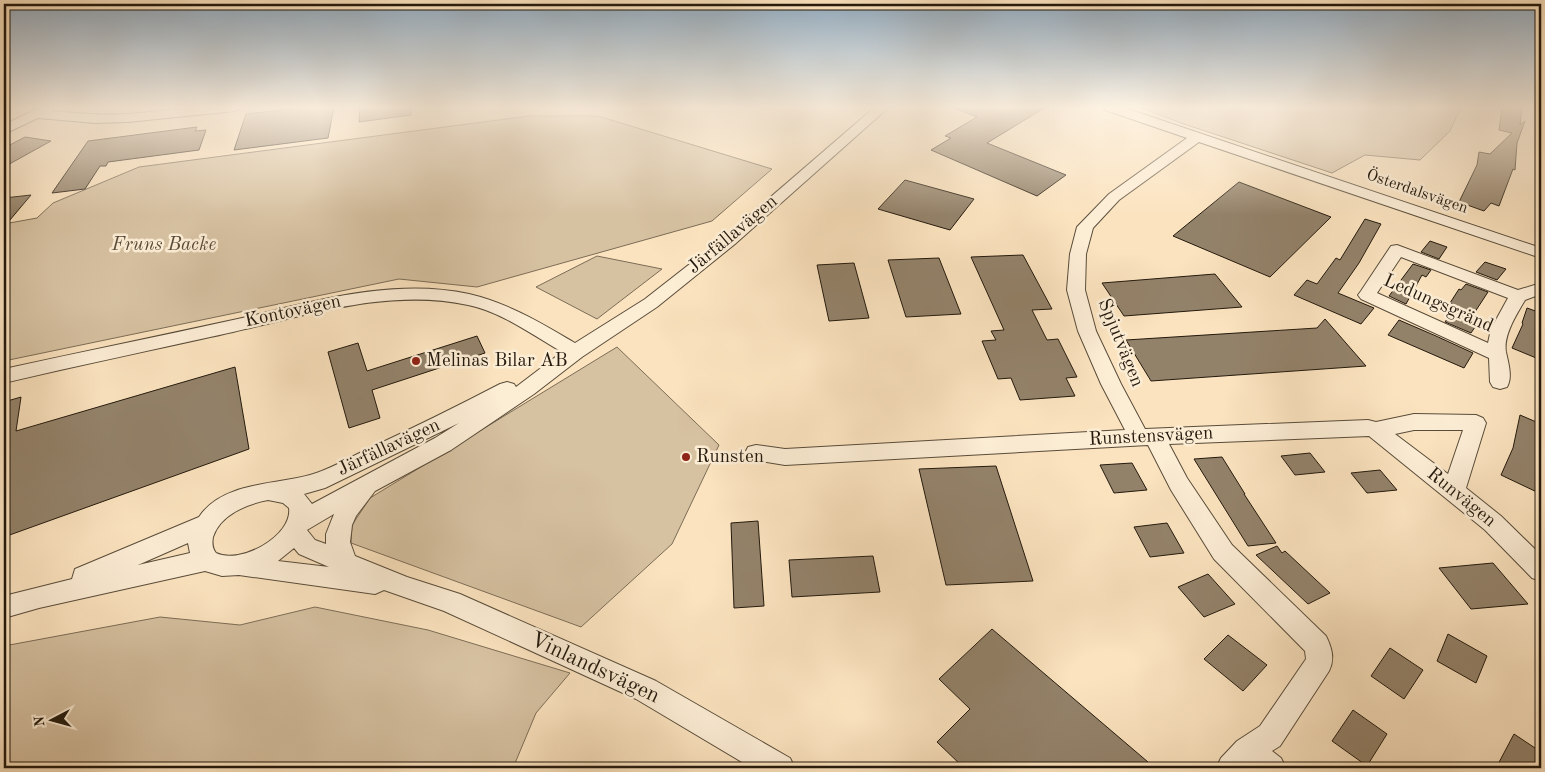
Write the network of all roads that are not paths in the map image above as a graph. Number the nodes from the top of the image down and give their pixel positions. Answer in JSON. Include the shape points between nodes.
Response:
{"nodes":[{"id":1,"x":840,"y":143,"type":"edge"},
{"id":2,"x":1188,"y":143,"type":"edge"},
{"id":3,"x":1219,"y":143,"type":"edge"},
{"id":4,"x":1541,"y":253,"type":"edge"},
{"id":5,"x":1541,"y":288,"type":"edge"},
{"id":6,"x":1518,"y":296,"type":"junction"},
{"id":7,"x":575,"y":352,"type":"junction"},
{"id":8,"x":1496,"y":354,"type":"junction"},
{"id":9,"x":4,"y":376,"type":"edge"},
{"id":10,"x":1500,"y":382,"type":"dead end"},
{"id":11,"x":1376,"y":430,"type":"junction"},
{"id":12,"x":1147,"y":436,"type":"junction"},
{"id":13,"x":756,"y":453,"type":"dead end"},
{"id":14,"x":383,"y":476,"type":"junction"},
{"id":15,"x":1454,"y":490,"type":"junction"},
{"id":16,"x":279,"y":491,"type":"junction"},
{"id":17,"x":207,"y":524,"type":"junction"},
{"id":18,"x":297,"y":528,"type":"junction"},
{"id":19,"x":207,"y":560,"type":"junction"},
{"id":20,"x":347,"y":564,"type":"junction"},
{"id":21,"x":238,"y":566,"type":"junction"},
{"id":22,"x":1541,"y":571,"type":"edge"},
{"id":23,"x":402,"y":586,"type":"junction"},
{"id":24,"x":39,"y":596,"type":"junction"},
{"id":25,"x":4,"y":608,"type":"edge"},
{"id":26,"x":1239,"y":760,"type":"edge"},
{"id":27,"x":780,"y":768,"type":"edge"},
{"id":28,"x":1271,"y":768,"type":"edge"}],
"edges":[{"from":1,"to":7,"type":"street","name":"Järfällavägen","via":[[721,247],[651,303]]},
{"from":2,"to":12,"type":"street","name":"Spjutvägen","via":[[1114,196],[1085,227],[1078,254],[1076,290],[1088,331],[1111,384]]},
{"from":3,"to":4,"type":"street","name":"Österdalsvägen"},
{"from":5,"to":6,"type":"street"},
{"from":6,"to":8,"type":"street","via":[[1500,329]]},
{"from":6,"to":8,"type":"street","name":"Ledungsgränd","via":[[1397,250],[1367,295]]},
{"from":7,"to":9,"type":"street","name":"Kontovägen","via":[[498,309],[468,299],[398,294],[340,302]]},
{"from":7,"to":14,"type":"street","name":"Järfällavägen","via":[[527,389],[443,444]]},
{"from":7,"to":16,"type":"street","name":"Järfällavägen","via":[[436,426],[317,482]]},
{"from":8,"to":10,"type":"street"},
{"from":11,"to":12,"type":"street","name":"Runstensvägen"},
{"from":11,"to":15,"type":"street","name":"Runvägen"},
{"from":11,"to":15,"type":"street","name":"Runstensvägen","via":[[1414,422],[1476,423]]},
{"from":12,"to":13,"type":"street","name":"Runstensvägen","via":[[785,457]]},
{"from":12,"to":26,"type":"street","name":"Spjutvägen","via":[[1223,552],[1317,645],[1320,662],[1270,736]]},
{"from":14,"to":18,"type":"street","name":"Järfällavägen"},
{"from":14,"to":20,"type":"street","via":[[360,494],[348,508],[341,524],[339,549]]},
{"from":15,"to":22,"type":"street","name":"Runvägen"},
{"from":16,"to":17,"type":"street","via":[[240,498]]},
{"from":16,"to":18,"type":"street","via":[[296,499],[300,505],[302,514]]},
{"from":17,"to":19,"type":"street","via":[[200,545]]},
{"from":17,"to":24,"type":"street"},
{"from":18,"to":20,"type":"street","name":"Vinlandsvägen","via":[[307,548]]},
{"from":18,"to":21,"type":"street","via":[[287,542],[270,554]]},
{"from":19,"to":21,"type":"street"},
{"from":19,"to":24,"type":"street"},
{"from":20,"to":23,"type":"street","name":"Vinlandsvägen"},
{"from":21,"to":23,"type":"street","name":"Vinlandsvägen"},
{"from":23,"to":27,"type":"street","name":"Vinlandsvägen","via":[[451,602],[646,690]]},
{"from":24,"to":25,"type":"street"},
{"from":26,"to":28,"type":"street"}]}
